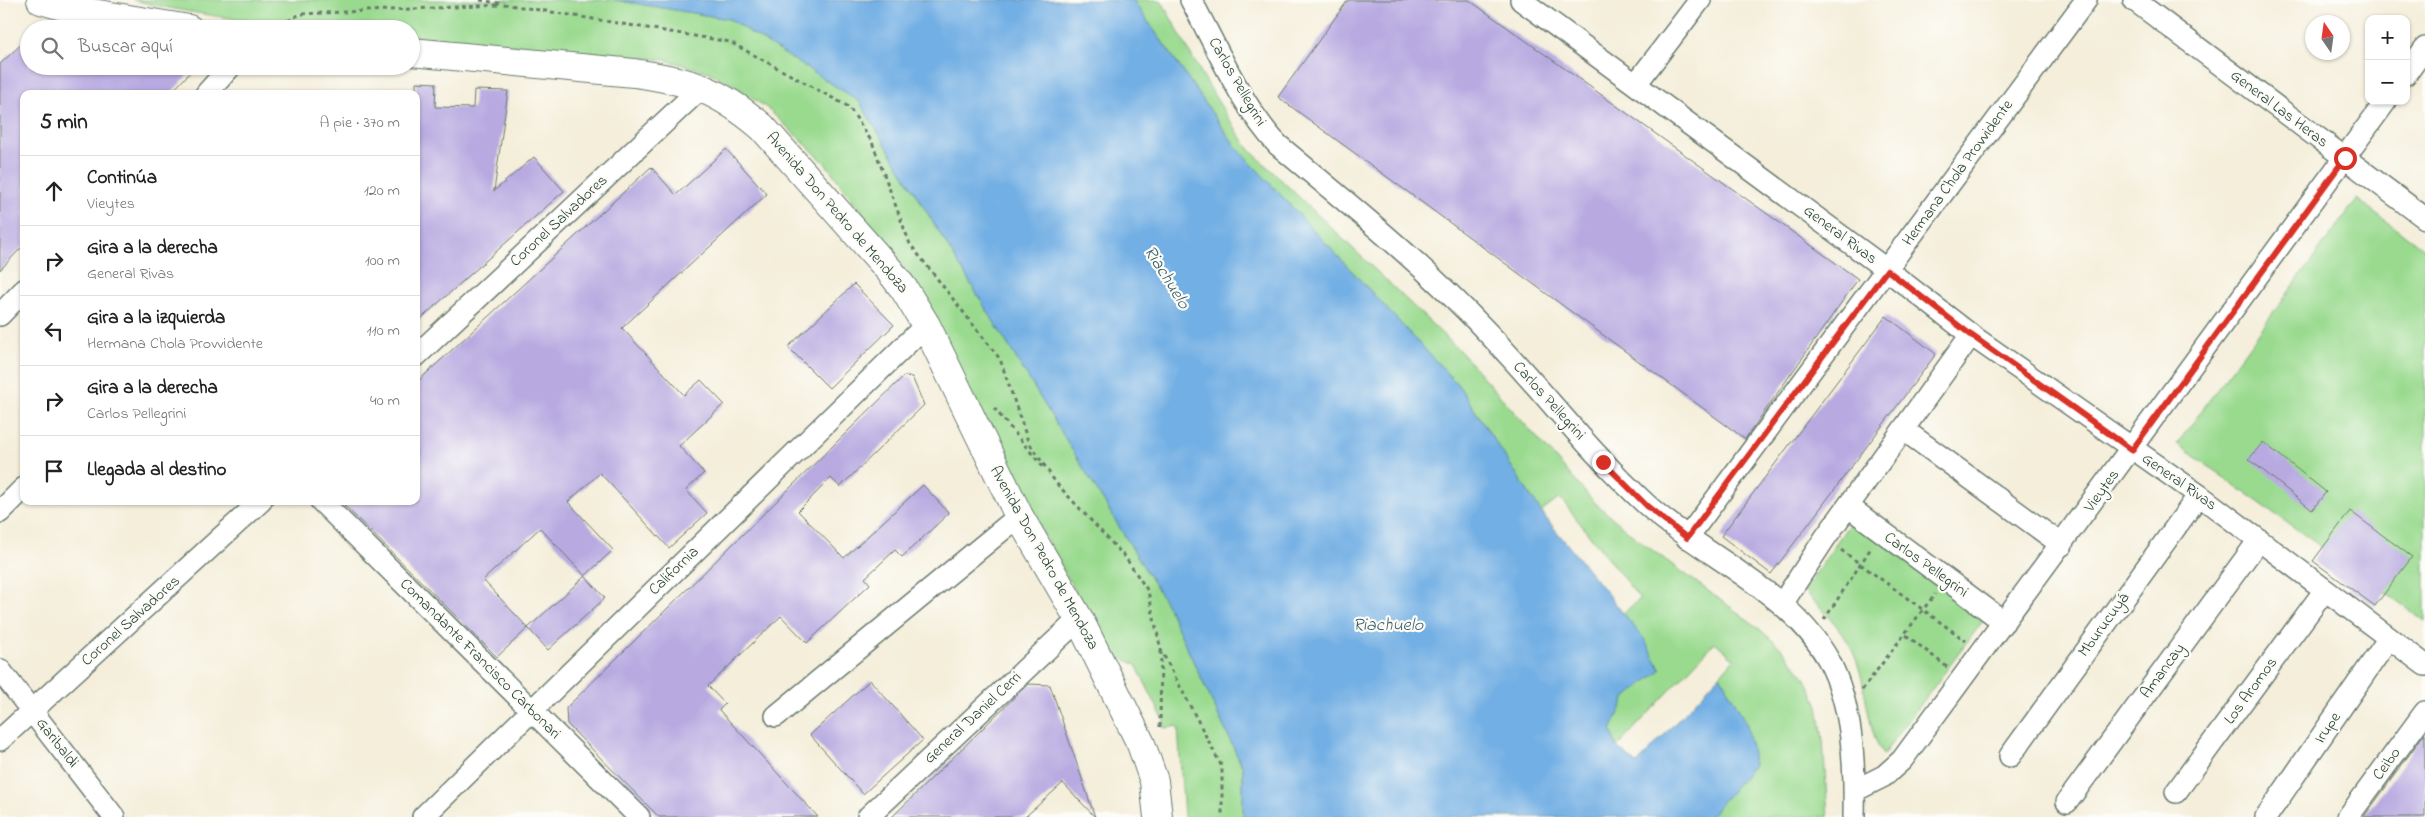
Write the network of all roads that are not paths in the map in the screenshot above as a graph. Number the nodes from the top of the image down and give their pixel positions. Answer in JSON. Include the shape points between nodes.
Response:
{"nodes":[{"id":1,"x":40,"y":0,"type":"edge"},
{"id":2,"x":1191,"y":0,"type":"edge"},
{"id":3,"x":1521,"y":0,"type":"edge"},
{"id":4,"x":1700,"y":0,"type":"edge"},
{"id":5,"x":2086,"y":0,"type":"edge"},
{"id":6,"x":2134,"y":0,"type":"edge"},
{"id":7,"x":134,"y":20,"type":"edge"},
{"id":8,"x":2425,"y":48,"type":"edge"},
{"id":9,"x":420,"y":53,"type":"edge"},
{"id":10,"x":2410,"y":69,"type":"edge"},
{"id":11,"x":223,"y":75,"type":"edge"},
{"id":12,"x":1636,"y":84,"type":"junction"},
{"id":13,"x":702,"y":87,"type":"junction"},
{"id":14,"x":210,"y":90,"type":"edge"},
{"id":15,"x":2383,"y":105,"type":"edge"},
{"id":16,"x":2345,"y":158,"type":"junction"},
{"id":17,"x":2425,"y":218,"type":"edge"},
{"id":18,"x":1887,"y":270,"type":"junction"},
{"id":19,"x":20,"y":294,"type":"edge"},
{"id":20,"x":0,"y":315,"type":"edge"},
{"id":21,"x":926,"y":325,"type":"junction"},
{"id":22,"x":1971,"y":335,"type":"junction"},
{"id":23,"x":420,"y":352,"type":"edge"},
{"id":24,"x":1904,"y":430,"type":"junction"},
{"id":25,"x":2132,"y":450,"type":"junction"},
{"id":26,"x":20,"y":492,"type":"edge"},
{"id":27,"x":2199,"y":495,"type":"junction"},
{"id":28,"x":257,"y":505,"type":"edge"},
{"id":29,"x":325,"y":505,"type":"edge"},
{"id":30,"x":1849,"y":508,"type":"junction"},
{"id":31,"x":0,"y":512,"type":"edge"},
{"id":32,"x":1019,"y":516,"type":"junction"},
{"id":33,"x":1687,"y":538,"type":"junction"},
{"id":34,"x":2259,"y":540,"type":"junction"},
{"id":35,"x":2062,"y":544,"type":"junction"},
{"id":36,"x":2325,"y":590,"type":"junction"},
{"id":37,"x":1782,"y":604,"type":"junction"},
{"id":38,"x":1079,"y":619,"type":"junction"},
{"id":39,"x":2004,"y":622,"type":"junction"},
{"id":40,"x":2389,"y":638,"type":"junction"},
{"id":41,"x":2425,"y":665,"type":"edge"},
{"id":42,"x":0,"y":670,"type":"edge"},
{"id":43,"x":32,"y":711,"type":"junction"},
{"id":44,"x":532,"y":711,"type":"junction"},
{"id":45,"x":2425,"y":712,"type":"edge"},
{"id":46,"x":776,"y":716,"type":"dead end"},
{"id":47,"x":0,"y":740,"type":"edge"},
{"id":48,"x":2010,"y":756,"type":"dead end"},
{"id":49,"x":1854,"y":791,"type":"junction"},
{"id":50,"x":2176,"y":792,"type":"dead end"},
{"id":51,"x":2067,"y":802,"type":"dead end"},
{"id":52,"x":114,"y":817,"type":"edge"},
{"id":53,"x":422,"y":817,"type":"edge"},
{"id":54,"x":639,"y":817,"type":"edge"},
{"id":55,"x":868,"y":817,"type":"edge"},
{"id":56,"x":1158,"y":817,"type":"edge"},
{"id":57,"x":1854,"y":817,"type":"edge"},
{"id":58,"x":2266,"y":817,"type":"edge"},
{"id":59,"x":2348,"y":817,"type":"edge"}],
"edges":[{"from":1,"to":7,"type":"main road"},
{"from":2,"to":33,"type":"street","name":"Carlos Pellegrini","via":[[1265,131],[1455,298],[1603,462],[1647,506]]},
{"from":3,"to":12,"type":"street","name":"General Rivas"},
{"from":4,"to":12,"type":"street"},
{"from":5,"to":18,"type":"street","name":"Hermana Chola Provvidente"},
{"from":6,"to":16,"type":"street","name":"General Las Heras"},
{"from":8,"to":10,"type":"street"},
{"from":9,"to":13,"type":"main road","name":"Avenida Don Pedro de Mendoza","via":[[634,73]]},
{"from":11,"to":14,"type":"street"},
{"from":12,"to":18,"type":"street","name":"General Rivas"},
{"from":13,"to":21,"type":"main road","name":"Avenida Don Pedro de Mendoza","via":[[739,108],[762,127],[890,271]]},
{"from":13,"to":23,"type":"street","name":"Coronel Salvadores"},
{"from":15,"to":16,"type":"street","name":"Vieytes"},
{"from":16,"to":17,"type":"street","name":"General Las Heras"},
{"from":16,"to":25,"type":"street","name":"Vieytes"},
{"from":18,"to":22,"type":"street","name":"General Rivas"},
{"from":18,"to":33,"type":"street","name":"Hermana Chola Provvidente"},
{"from":19,"to":20,"type":"street"},
{"from":21,"to":32,"type":"main road","name":"Avenida Don Pedro de Mendoza"},
{"from":21,"to":44,"type":"street","name":"California"},
{"from":22,"to":24,"type":"street"},
{"from":22,"to":25,"type":"street","name":"General Rivas"},
{"from":24,"to":30,"type":"street"},
{"from":24,"to":35,"type":"street"},
{"from":25,"to":27,"type":"street","name":"General Rivas"},
{"from":25,"to":35,"type":"street","name":"Vieytes"},
{"from":26,"to":31,"type":"street"},
{"from":27,"to":34,"type":"street","name":"General Rivas"},
{"from":27,"to":48,"type":"street","name":"Mburucuyá"},
{"from":28,"to":43,"type":"street","name":"Coronel Salvadores"},
{"from":29,"to":44,"type":"street","name":"Comandante Francisco Carbonari"},
{"from":30,"to":37,"type":"street","via":[[1825,538]]},
{"from":30,"to":39,"type":"street","name":"Carlos Pellegrini"},
{"from":32,"to":38,"type":"main road","name":"Avenida Don Pedro de Mendoza"},
{"from":32,"to":46,"type":"street"},
{"from":33,"to":37,"type":"street","name":"Carlos Pellegrini"},
{"from":34,"to":36,"type":"street","name":"General Rivas"},
{"from":34,"to":51,"type":"street","name":"Amancay"},
{"from":35,"to":39,"type":"street","name":"Vieytes"},
{"from":36,"to":40,"type":"street","name":"General Rivas"},
{"from":36,"to":50,"type":"street","name":"Los Aromos"},
{"from":37,"to":49,"type":"street","name":"Carlos Pellegrini","via":[[1828,660],[1846,711]]},
{"from":38,"to":55,"type":"street","name":"General Daniel Cerri"},
{"from":38,"to":56,"type":"main road","name":"Avenida Don Pedro de Mendoza","via":[[1146,753]]},
{"from":39,"to":49,"type":"street","name":"Vieytes","via":[[1902,760],[1884,776]]},
{"from":40,"to":41,"type":"street","name":"General Rivas"},
{"from":40,"to":58,"type":"street","name":"Irupe"},
{"from":42,"to":43,"type":"street","name":"Garibaldi"},
{"from":43,"to":47,"type":"street","name":"Coronel Salvadores"},
{"from":43,"to":52,"type":"street","name":"Garibaldi"},
{"from":44,"to":53,"type":"street","name":"California"},
{"from":44,"to":54,"type":"street","name":"Comandante Francisco Carbonari"},
{"from":45,"to":59,"type":"street","name":"Ceibo"},
{"from":49,"to":57,"type":"street","name":"Carlos Pellegrini"}]}
